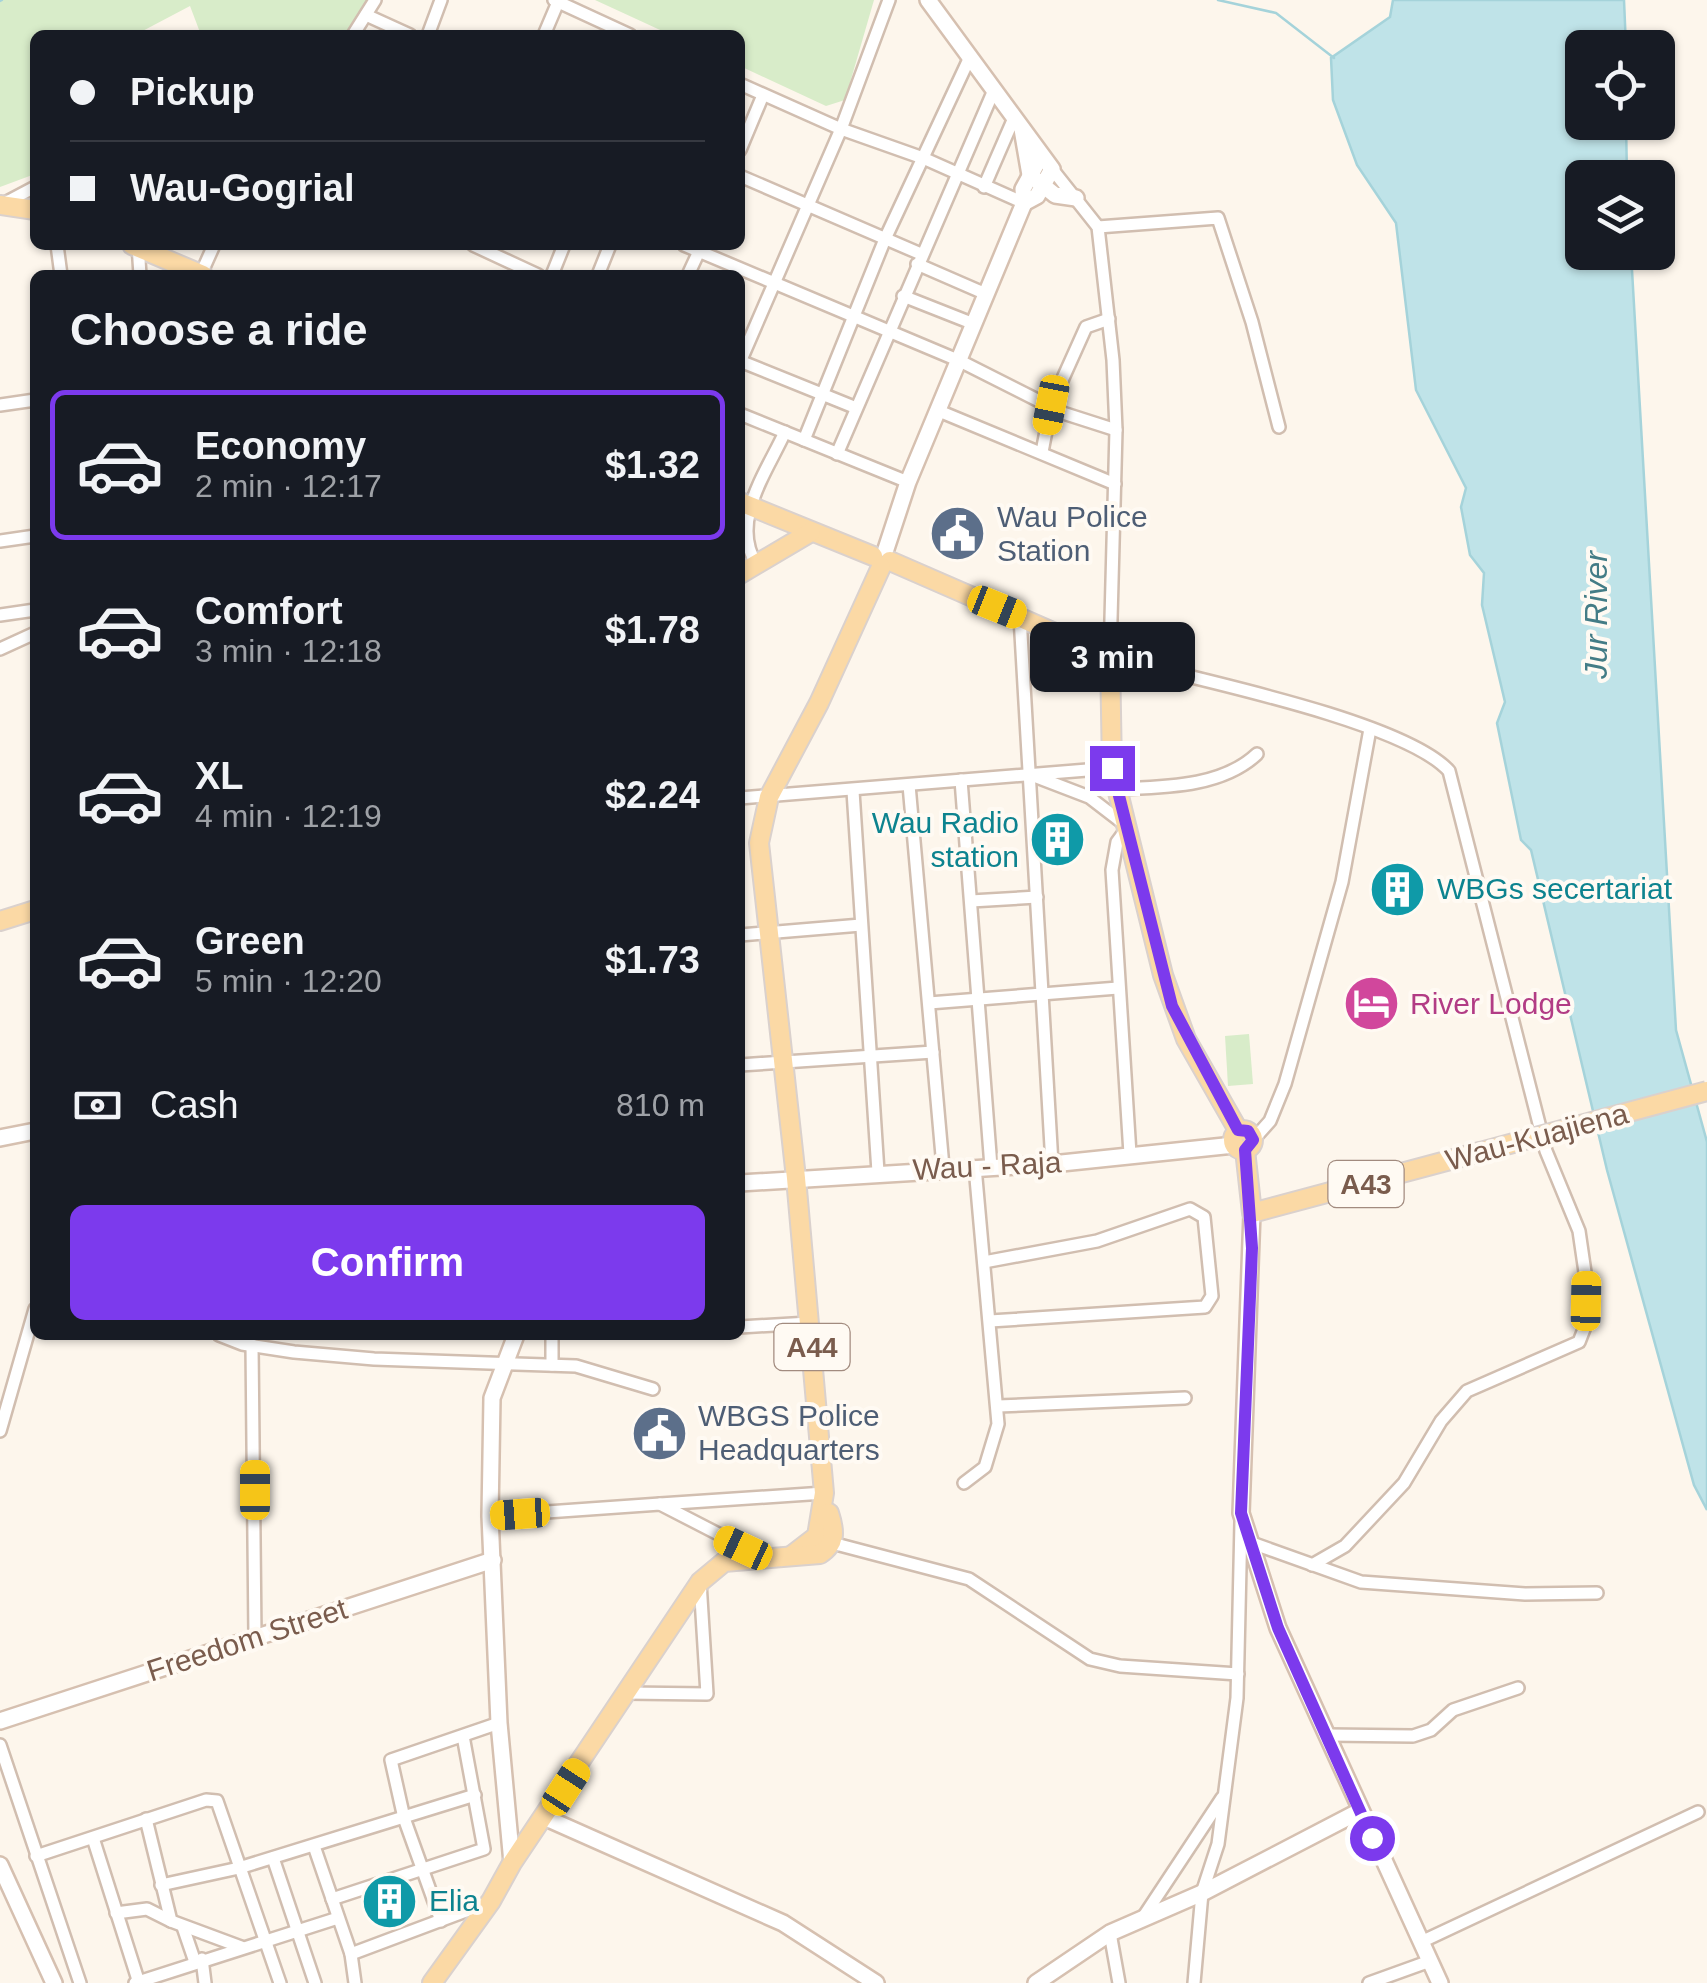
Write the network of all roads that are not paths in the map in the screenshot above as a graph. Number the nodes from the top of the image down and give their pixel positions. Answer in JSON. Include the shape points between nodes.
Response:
{"nodes":[{"id":1,"x":374,"y":0,"type":"edge"},
{"id":2,"x":441,"y":0,"type":"edge"},
{"id":3,"x":889,"y":0,"type":"edge"},
{"id":4,"x":928,"y":0,"type":"edge"},
{"id":5,"x":556,"y":1,"type":"edge"},
{"id":6,"x":366,"y":14,"type":"junction"},
{"id":7,"x":356,"y":30,"type":"edge"},
{"id":8,"x":400,"y":30,"type":"edge"},
{"id":9,"x":430,"y":30,"type":"edge"},
{"id":10,"x":546,"y":30,"type":"edge"},
{"id":11,"x":619,"y":30,"type":"edge"},
{"id":12,"x":970,"y":57,"type":"junction"},
{"id":13,"x":745,"y":86,"type":"edge"},
{"id":14,"x":994,"y":90,"type":"junction"},
{"id":15,"x":762,"y":95,"type":"junction"},
{"id":16,"x":1018,"y":123,"type":"junction"},
{"id":17,"x":841,"y":128,"type":"junction"},
{"id":18,"x":745,"y":138,"type":"edge"},
{"id":19,"x":924,"y":158,"type":"junction"},
{"id":20,"x":1046,"y":162,"type":"junction"},
{"id":21,"x":955,"y":173,"type":"junction"},
{"id":22,"x":1030,"y":176,"type":"junction"},
{"id":23,"x":745,"y":178,"type":"edge"},
{"id":24,"x":984,"y":187,"type":"junction"},
{"id":25,"x":1042,"y":188,"type":"junction"},
{"id":26,"x":30,"y":190,"type":"edge"},
{"id":27,"x":1076,"y":198,"type":"junction"},
{"id":28,"x":1024,"y":203,"type":"junction"},
{"id":29,"x":808,"y":204,"type":"junction"},
{"id":30,"x":0,"y":205,"type":"edge"},
{"id":31,"x":30,"y":209,"type":"edge"},
{"id":32,"x":1098,"y":227,"type":"junction"},
{"id":33,"x":885,"y":238,"type":"junction"},
{"id":34,"x":145,"y":250,"type":"edge"},
{"id":35,"x":484,"y":250,"type":"edge"},
{"id":36,"x":704,"y":250,"type":"edge"},
{"id":37,"x":919,"y":259,"type":"junction"},
{"id":38,"x":193,"y":270,"type":"edge"},
{"id":39,"x":527,"y":270,"type":"edge"},
{"id":40,"x":774,"y":283,"type":"junction"},
{"id":41,"x":986,"y":294,"type":"junction"},
{"id":42,"x":903,"y":296,"type":"junction"},
{"id":43,"x":855,"y":315,"type":"junction"},
{"id":44,"x":1109,"y":318,"type":"junction"},
{"id":45,"x":974,"y":324,"type":"junction"},
{"id":46,"x":888,"y":330,"type":"junction"},
{"id":47,"x":745,"y":350,"type":"edge"},
{"id":48,"x":960,"y":360,"type":"junction"},
{"id":49,"x":745,"y":364,"type":"edge"},
{"id":50,"x":823,"y":395,"type":"junction"},
{"id":51,"x":30,"y":401,"type":"edge"},
{"id":52,"x":0,"y":405,"type":"edge"},
{"id":53,"x":1051,"y":405,"type":"junction"},
{"id":54,"x":854,"y":407,"type":"junction"},
{"id":55,"x":939,"y":410,"type":"junction"},
{"id":56,"x":745,"y":416,"type":"edge"},
{"id":57,"x":1278,"y":427,"type":"dead end"},
{"id":58,"x":1116,"y":430,"type":"junction"},
{"id":59,"x":785,"y":432,"type":"junction"},
{"id":60,"x":804,"y":440,"type":"junction"},
{"id":61,"x":1042,"y":452,"type":"junction"},
{"id":62,"x":837,"y":454,"type":"junction"},
{"id":63,"x":908,"y":482,"type":"junction"},
{"id":64,"x":1115,"y":484,"type":"junction"},
{"id":65,"x":745,"y":504,"type":"edge"},
{"id":66,"x":811,"y":532,"type":"junction"},
{"id":67,"x":30,"y":537,"type":"edge"},
{"id":68,"x":0,"y":541,"type":"edge"},
{"id":69,"x":882,"y":558,"type":"junction"},
{"id":70,"x":748,"y":569,"type":"edge"},
{"id":71,"x":30,"y":611,"type":"edge"},
{"id":72,"x":0,"y":615,"type":"edge"},
{"id":73,"x":1020,"y":616,"type":"junction"},
{"id":74,"x":30,"y":635,"type":"edge"},
{"id":75,"x":0,"y":649,"type":"edge"},
{"id":76,"x":1110,"y":656,"type":"junction"},
{"id":77,"x":1370,"y":728,"type":"junction"},
{"id":78,"x":1257,"y":754,"type":"dead end"},
{"id":79,"x":1112,"y":768,"type":"junction"},
{"id":80,"x":1028,"y":774,"type":"junction"},
{"id":81,"x":961,"y":780,"type":"junction"},
{"id":82,"x":909,"y":784,"type":"junction"},
{"id":83,"x":1120,"y":789,"type":"junction"},
{"id":84,"x":852,"y":791,"type":"junction"},
{"id":85,"x":745,"y":798,"type":"edge"},
{"id":86,"x":769,"y":798,"type":"junction"},
{"id":87,"x":1128,"y":827,"type":"junction"},
{"id":88,"x":1037,"y":897,"type":"junction"},
{"id":89,"x":971,"y":901,"type":"junction"},
{"id":90,"x":30,"y":912,"type":"edge"},
{"id":91,"x":0,"y":921,"type":"edge"},
{"id":92,"x":860,"y":926,"type":"junction"},
{"id":93,"x":770,"y":933,"type":"junction"},
{"id":94,"x":745,"y":935,"type":"edge"},
{"id":95,"x":1118,"y":988,"type":"junction"},
{"id":96,"x":1042,"y":994,"type":"junction"},
{"id":97,"x":979,"y":999,"type":"junction"},
{"id":98,"x":930,"y":1003,"type":"junction"},
{"id":99,"x":933,"y":1052,"type":"junction"},
{"id":100,"x":870,"y":1058,"type":"junction"},
{"id":101,"x":782,"y":1061,"type":"junction"},
{"id":102,"x":745,"y":1065,"type":"edge"},
{"id":103,"x":1707,"y":1091,"type":"edge"},
{"id":104,"x":30,"y":1133,"type":"edge"},
{"id":105,"x":0,"y":1138,"type":"edge"},
{"id":106,"x":1243,"y":1141,"type":"junction"},
{"id":107,"x":1130,"y":1154,"type":"junction"},
{"id":108,"x":1052,"y":1164,"type":"junction"},
{"id":109,"x":943,"y":1167,"type":"junction"},
{"id":110,"x":984,"y":1167,"type":"junction"},
{"id":111,"x":878,"y":1172,"type":"junction"},
{"id":112,"x":796,"y":1178,"type":"junction"},
{"id":113,"x":745,"y":1183,"type":"edge"},
{"id":114,"x":1252,"y":1213,"type":"junction"},
{"id":115,"x":984,"y":1262,"type":"junction"},
{"id":116,"x":990,"y":1321,"type":"junction"},
{"id":117,"x":810,"y":1323,"type":"junction"},
{"id":118,"x":30,"y":1326,"type":"edge"},
{"id":119,"x":745,"y":1327,"type":"edge"},
{"id":120,"x":234,"y":1340,"type":"edge"},
{"id":121,"x":514,"y":1340,"type":"edge"},
{"id":122,"x":552,"y":1340,"type":"edge"},
{"id":123,"x":252,"y":1346,"type":"junction"},
{"id":124,"x":552,"y":1365,"type":"junction"},
{"id":125,"x":503,"y":1366,"type":"junction"},
{"id":126,"x":653,"y":1389,"type":"dead end"},
{"id":127,"x":1186,"y":1398,"type":"dead end"},
{"id":128,"x":998,"y":1406,"type":"junction"},
{"id":129,"x":0,"y":1431,"type":"edge"},
{"id":130,"x":964,"y":1482,"type":"dead end"},
{"id":131,"x":824,"y":1492,"type":"junction"},
{"id":132,"x":660,"y":1504,"type":"junction"},
{"id":133,"x":1241,"y":1513,"type":"junction"},
{"id":134,"x":490,"y":1516,"type":"junction"},
{"id":135,"x":823,"y":1516,"type":"junction"},
{"id":136,"x":1249,"y":1542,"type":"junction"},
{"id":137,"x":832,"y":1544,"type":"junction"},
{"id":138,"x":792,"y":1556,"type":"junction"},
{"id":139,"x":764,"y":1558,"type":"junction"},
{"id":140,"x":493,"y":1560,"type":"junction"},
{"id":141,"x":1312,"y":1564,"type":"junction"},
{"id":142,"x":700,"y":1582,"type":"junction"},
{"id":143,"x":1597,"y":1593,"type":"dead end"},
{"id":144,"x":255,"y":1638,"type":"junction"},
{"id":145,"x":1238,"y":1674,"type":"junction"},
{"id":146,"x":1518,"y":1688,"type":"dead end"},
{"id":147,"x":626,"y":1693,"type":"junction"},
{"id":148,"x":0,"y":1720,"type":"edge"},
{"id":149,"x":499,"y":1723,"type":"junction"},
{"id":150,"x":462,"y":1736,"type":"junction"},
{"id":151,"x":1328,"y":1736,"type":"junction"},
{"id":152,"x":0,"y":1744,"type":"edge"},
{"id":153,"x":1225,"y":1795,"type":"junction"},
{"id":154,"x":475,"y":1796,"type":"junction"},
{"id":155,"x":1360,"y":1811,"type":"junction"},
{"id":156,"x":1698,"y":1812,"type":"dead end"},
{"id":157,"x":404,"y":1818,"type":"junction"},
{"id":158,"x":546,"y":1818,"type":"junction"},
{"id":159,"x":146,"y":1819,"type":"junction"},
{"id":160,"x":94,"y":1838,"type":"junction"},
{"id":161,"x":314,"y":1846,"type":"junction"},
{"id":162,"x":36,"y":1856,"type":"junction"},
{"id":163,"x":273,"y":1858,"type":"junction"},
{"id":164,"x":512,"y":1863,"type":"junction"},
{"id":165,"x":0,"y":1868,"type":"edge"},
{"id":166,"x":239,"y":1868,"type":"junction"},
{"id":167,"x":422,"y":1870,"type":"junction"},
{"id":168,"x":161,"y":1885,"type":"junction"},
{"id":169,"x":1202,"y":1893,"type":"junction"},
{"id":170,"x":332,"y":1900,"type":"junction"},
{"id":171,"x":491,"y":1901,"type":"junction"},
{"id":172,"x":116,"y":1912,"type":"junction"},
{"id":173,"x":338,"y":1918,"type":"junction"},
{"id":174,"x":1143,"y":1918,"type":"junction"},
{"id":175,"x":441,"y":1922,"type":"junction"},
{"id":176,"x":177,"y":1924,"type":"junction"},
{"id":177,"x":299,"y":1932,"type":"junction"},
{"id":178,"x":1110,"y":1932,"type":"junction"},
{"id":179,"x":264,"y":1942,"type":"junction"},
{"id":180,"x":1421,"y":1942,"type":"junction"},
{"id":181,"x":240,"y":1947,"type":"junction"},
{"id":182,"x":350,"y":1954,"type":"junction"},
{"id":183,"x":199,"y":1960,"type":"junction"},
{"id":184,"x":1430,"y":1960,"type":"junction"},
{"id":185,"x":137,"y":1982,"type":"edge"},
{"id":186,"x":54,"y":1983,"type":"edge"},
{"id":187,"x":80,"y":1983,"type":"edge"},
{"id":188,"x":205,"y":1983,"type":"edge"},
{"id":189,"x":280,"y":1983,"type":"edge"},
{"id":190,"x":316,"y":1983,"type":"edge"},
{"id":191,"x":355,"y":1983,"type":"edge"},
{"id":192,"x":432,"y":1983,"type":"edge"},
{"id":193,"x":876,"y":1983,"type":"edge"},
{"id":194,"x":1036,"y":1983,"type":"edge"},
{"id":195,"x":1119,"y":1983,"type":"edge"},
{"id":196,"x":1194,"y":1983,"type":"edge"},
{"id":197,"x":1369,"y":1983,"type":"edge"},
{"id":198,"x":1440,"y":1983,"type":"edge"}],
"edges":[{"from":1,"to":6,"type":"street"},
{"from":2,"to":9,"type":"street"},
{"from":3,"to":17,"type":"street"},
{"from":4,"to":12,"type":"street"},
{"from":5,"to":10,"type":"street"},
{"from":5,"to":11,"type":"street"},
{"from":6,"to":7,"type":"street"},
{"from":6,"to":8,"type":"street"},
{"from":12,"to":14,"type":"street"},
{"from":12,"to":19,"type":"street"},
{"from":13,"to":15,"type":"street"},
{"from":14,"to":16,"type":"street"},
{"from":14,"to":21,"type":"street"},
{"from":15,"to":17,"type":"street"},
{"from":15,"to":18,"type":"street"},
{"from":16,"to":20,"type":"street"},
{"from":16,"to":22,"type":"street"},
{"from":16,"to":24,"type":"street"},
{"from":17,"to":19,"type":"street"},
{"from":17,"to":29,"type":"street"},
{"from":19,"to":21,"type":"street"},
{"from":19,"to":33,"type":"street"},
{"from":20,"to":22,"type":"street"},
{"from":20,"to":25,"type":"street"},
{"from":20,"to":27,"type":"street"},
{"from":21,"to":24,"type":"street"},
{"from":21,"to":37,"type":"street"},
{"from":22,"to":25,"type":"street"},
{"from":22,"to":28,"type":"street"},
{"from":23,"to":29,"type":"street"},
{"from":24,"to":28,"type":"street"},
{"from":25,"to":27,"type":"street"},
{"from":25,"to":28,"type":"street"},
{"from":26,"to":30,"type":"street"},
{"from":27,"to":32,"type":"street"},
{"from":28,"to":41,"type":"street"},
{"from":29,"to":33,"type":"street"},
{"from":29,"to":40,"type":"street"},
{"from":30,"to":31,"type":"main road"},
{"from":32,"to":44,"type":"street"},
{"from":32,"to":57,"type":"street","via":[[1218,218]]},
{"from":33,"to":37,"type":"street"},
{"from":33,"to":43,"type":"street"},
{"from":34,"to":38,"type":"main road"},
{"from":35,"to":39,"type":"street"},
{"from":36,"to":40,"type":"street"},
{"from":37,"to":41,"type":"street"},
{"from":37,"to":42,"type":"street"},
{"from":40,"to":43,"type":"street"},
{"from":40,"to":47,"type":"street"},
{"from":41,"to":45,"type":"street"},
{"from":42,"to":45,"type":"street"},
{"from":42,"to":46,"type":"street"},
{"from":43,"to":46,"type":"street"},
{"from":43,"to":50,"type":"street"},
{"from":44,"to":53,"type":"street","via":[[1086,327]]},
{"from":44,"to":58,"type":"street"},
{"from":45,"to":48,"type":"street"},
{"from":46,"to":48,"type":"street"},
{"from":46,"to":54,"type":"street"},
{"from":48,"to":53,"type":"street"},
{"from":48,"to":55,"type":"street"},
{"from":49,"to":50,"type":"street"},
{"from":50,"to":54,"type":"street"},
{"from":50,"to":60,"type":"street"},
{"from":51,"to":52,"type":"street"},
{"from":53,"to":58,"type":"street"},
{"from":53,"to":61,"type":"street"},
{"from":54,"to":62,"type":"street"},
{"from":55,"to":61,"type":"street"},
{"from":55,"to":63,"type":"street"},
{"from":56,"to":59,"type":"street"},
{"from":58,"to":64,"type":"street"},
{"from":59,"to":60,"type":"street"},
{"from":59,"to":65,"type":"street"},
{"from":60,"to":62,"type":"street"},
{"from":61,"to":64,"type":"street"},
{"from":62,"to":63,"type":"street"},
{"from":63,"to":69,"type":"street"},
{"from":64,"to":76,"type":"street"},
{"from":65,"to":66,"type":"main road"},
{"from":65,"to":70,"type":"street"},
{"from":66,"to":69,"type":"main road"},
{"from":66,"to":70,"type":"main road"},
{"from":67,"to":68,"type":"street"},
{"from":69,"to":73,"type":"main road"},
{"from":69,"to":86,"type":"main road","number":"A44"},
{"from":71,"to":72,"type":"street"},
{"from":73,"to":76,"type":"main road"},
{"from":73,"to":80,"type":"street"},
{"from":74,"to":75,"type":"street"},
{"from":76,"to":77,"type":"street"},
{"from":76,"to":79,"type":"main road"},
{"from":77,"to":106,"type":"street","via":[[1342,882],[1285,1084],[1270,1121]]},
{"from":77,"to":141,"type":"street","via":[[1416,745],[1449,771],[1546,1151],[1578,1231],[1586,1324],[1579,1342],[1467,1391],[1404,1482],[1345,1546]]},
{"from":78,"to":83,"type":"street","via":[[1242,768],[1208,780]]},
{"from":79,"to":80,"type":"street"},
{"from":79,"to":83,"type":"main road"},
{"from":80,"to":81,"type":"street"},
{"from":80,"to":87,"type":"street","via":[[1089,797]]},
{"from":80,"to":88,"type":"street"},
{"from":81,"to":82,"type":"street"},
{"from":81,"to":89,"type":"street"},
{"from":82,"to":84,"type":"street"},
{"from":82,"to":98,"type":"street"},
{"from":83,"to":87,"type":"main road"},
{"from":84,"to":86,"type":"street"},
{"from":84,"to":92,"type":"street"},
{"from":85,"to":86,"type":"street"},
{"from":86,"to":93,"type":"main road","number":"A44","via":[[759,842]]},
{"from":87,"to":95,"type":"street","via":[[1117,842],[1112,870]]},
{"from":87,"to":106,"type":"main road","via":[[1172,1006]]},
{"from":88,"to":89,"type":"street"},
{"from":88,"to":96,"type":"street"},
{"from":89,"to":97,"type":"street"},
{"from":90,"to":91,"type":"main road"},
{"from":92,"to":93,"type":"street"},
{"from":92,"to":100,"type":"street"},
{"from":93,"to":94,"type":"street"},
{"from":93,"to":101,"type":"main road","number":"A44"},
{"from":95,"to":96,"type":"street"},
{"from":95,"to":107,"type":"street"},
{"from":96,"to":97,"type":"street"},
{"from":96,"to":108,"type":"street"},
{"from":97,"to":98,"type":"street"},
{"from":97,"to":110,"type":"street"},
{"from":98,"to":99,"type":"street"},
{"from":99,"to":100,"type":"street"},
{"from":99,"to":109,"type":"street"},
{"from":100,"to":101,"type":"street"},
{"from":100,"to":111,"type":"street"},
{"from":101,"to":102,"type":"street"},
{"from":101,"to":112,"type":"main road","number":"A44"},
{"from":103,"to":114,"type":"main road","name":"Wau-Kuajiena","number":"A43","bridge":true},
{"from":104,"to":105,"type":"street"},
{"from":106,"to":107,"type":"street","name":"Wau - Raja"},
{"from":106,"to":114,"type":"main road"},
{"from":107,"to":108,"type":"street","name":"Wau - Raja"},
{"from":108,"to":110,"type":"street","name":"Wau - Raja"},
{"from":109,"to":110,"type":"street","name":"Wau - Raja"},
{"from":109,"to":111,"type":"street","name":"Wau - Raja"},
{"from":110,"to":115,"type":"street"},
{"from":111,"to":112,"type":"street","name":"Wau - Raja"},
{"from":112,"to":113,"type":"street","name":"Wau - Raja"},
{"from":112,"to":117,"type":"main road","number":"A44"},
{"from":114,"to":133,"type":"street"},
{"from":115,"to":116,"type":"street"},
{"from":115,"to":116,"type":"street","via":[[1098,1241],[1190,1209],[1204,1217],[1212,1296],[1204,1307]]},
{"from":116,"to":128,"type":"street"},
{"from":117,"to":119,"type":"street"},
{"from":117,"to":131,"type":"main road","number":"A44"},
{"from":118,"to":129,"type":"street"},
{"from":120,"to":123,"type":"street"},
{"from":121,"to":125,"type":"street"},
{"from":122,"to":124,"type":"street"},
{"from":123,"to":125,"type":"street"},
{"from":123,"to":144,"type":"street"},
{"from":124,"to":125,"type":"street"},
{"from":124,"to":126,"type":"street"},
{"from":125,"to":134,"type":"street","via":[[492,1398]]},
{"from":127,"to":128,"type":"street"},
{"from":128,"to":130,"type":"street","via":[[991,1456]]},
{"from":131,"to":132,"type":"street"},
{"from":131,"to":135,"type":"main road","number":"A44"},
{"from":132,"to":134,"type":"street"},
{"from":132,"to":139,"type":"street"},
{"from":133,"to":136,"type":"street"},
{"from":133,"to":145,"type":"street"},
{"from":134,"to":140,"type":"street"},
{"from":135,"to":137,"type":"main road","number":"A44","via":[[829,1513],[832,1522]]},
{"from":135,"to":138,"type":"main road","via":[[810,1545]]},
{"from":136,"to":141,"type":"street"},
{"from":136,"to":151,"type":"street","via":[[1278,1628]]},
{"from":137,"to":138,"type":"main road","via":[[820,1554]]},
{"from":137,"to":145,"type":"street","via":[[969,1579],[1090,1658]]},
{"from":138,"to":139,"type":"main road"},
{"from":139,"to":142,"type":"main road","via":[[724,1562]]},
{"from":140,"to":144,"type":"street","name":"Freedom Street"},
{"from":140,"to":149,"type":"street"},
{"from":141,"to":143,"type":"street","via":[[1361,1582],[1409,1588]]},
{"from":142,"to":147,"type":"main road"},
{"from":142,"to":147,"type":"street","via":[[706,1694]]},
{"from":144,"to":148,"type":"street","name":"Freedom Street"},
{"from":145,"to":153,"type":"street"},
{"from":146,"to":151,"type":"street","via":[[1453,1710],[1413,1736]]},
{"from":147,"to":158,"type":"main road"},
{"from":149,"to":150,"type":"street"},
{"from":149,"to":164,"type":"street"},
{"from":150,"to":154,"type":"street"},
{"from":150,"to":157,"type":"street","via":[[391,1760]]},
{"from":151,"to":155,"type":"street"},
{"from":152,"to":162,"type":"street"},
{"from":153,"to":169,"type":"street"},
{"from":153,"to":174,"type":"street"},
{"from":154,"to":157,"type":"street"},
{"from":154,"to":167,"type":"street","via":[[484,1849]]},
{"from":155,"to":169,"type":"street"},
{"from":155,"to":180,"type":"street"},
{"from":156,"to":180,"type":"street"},
{"from":157,"to":161,"type":"street"},
{"from":157,"to":167,"type":"street"},
{"from":158,"to":164,"type":"main road"},
{"from":158,"to":193,"type":"street","via":[[783,1923]]},
{"from":159,"to":160,"type":"street"},
{"from":159,"to":166,"type":"street","via":[[217,1801]]},
{"from":159,"to":168,"type":"street"},
{"from":160,"to":162,"type":"street"},
{"from":160,"to":172,"type":"street"},
{"from":161,"to":163,"type":"street"},
{"from":161,"to":170,"type":"street"},
{"from":162,"to":187,"type":"street"},
{"from":163,"to":166,"type":"street"},
{"from":163,"to":177,"type":"street"},
{"from":164,"to":171,"type":"main road"},
{"from":165,"to":186,"type":"street"},
{"from":166,"to":168,"type":"street"},
{"from":166,"to":179,"type":"street"},
{"from":167,"to":170,"type":"street"},
{"from":167,"to":175,"type":"street"},
{"from":168,"to":176,"type":"street"},
{"from":169,"to":174,"type":"street"},
{"from":169,"to":196,"type":"street"},
{"from":170,"to":173,"type":"street"},
{"from":171,"to":175,"type":"street"},
{"from":171,"to":192,"type":"main road"},
{"from":172,"to":176,"type":"street","via":[[147,1910]]},
{"from":172,"to":185,"type":"street"},
{"from":173,"to":177,"type":"street"},
{"from":173,"to":182,"type":"street"},
{"from":174,"to":178,"type":"street"},
{"from":175,"to":182,"type":"street"},
{"from":176,"to":181,"type":"street"},
{"from":176,"to":183,"type":"street"},
{"from":177,"to":179,"type":"street"},
{"from":177,"to":190,"type":"street"},
{"from":178,"to":194,"type":"street"},
{"from":178,"to":195,"type":"street"},
{"from":179,"to":181,"type":"street"},
{"from":179,"to":189,"type":"street"},
{"from":180,"to":184,"type":"street"},
{"from":181,"to":183,"type":"street"},
{"from":182,"to":191,"type":"street"},
{"from":183,"to":185,"type":"street"},
{"from":183,"to":188,"type":"street"},
{"from":184,"to":197,"type":"street"},
{"from":184,"to":198,"type":"street"}]}
